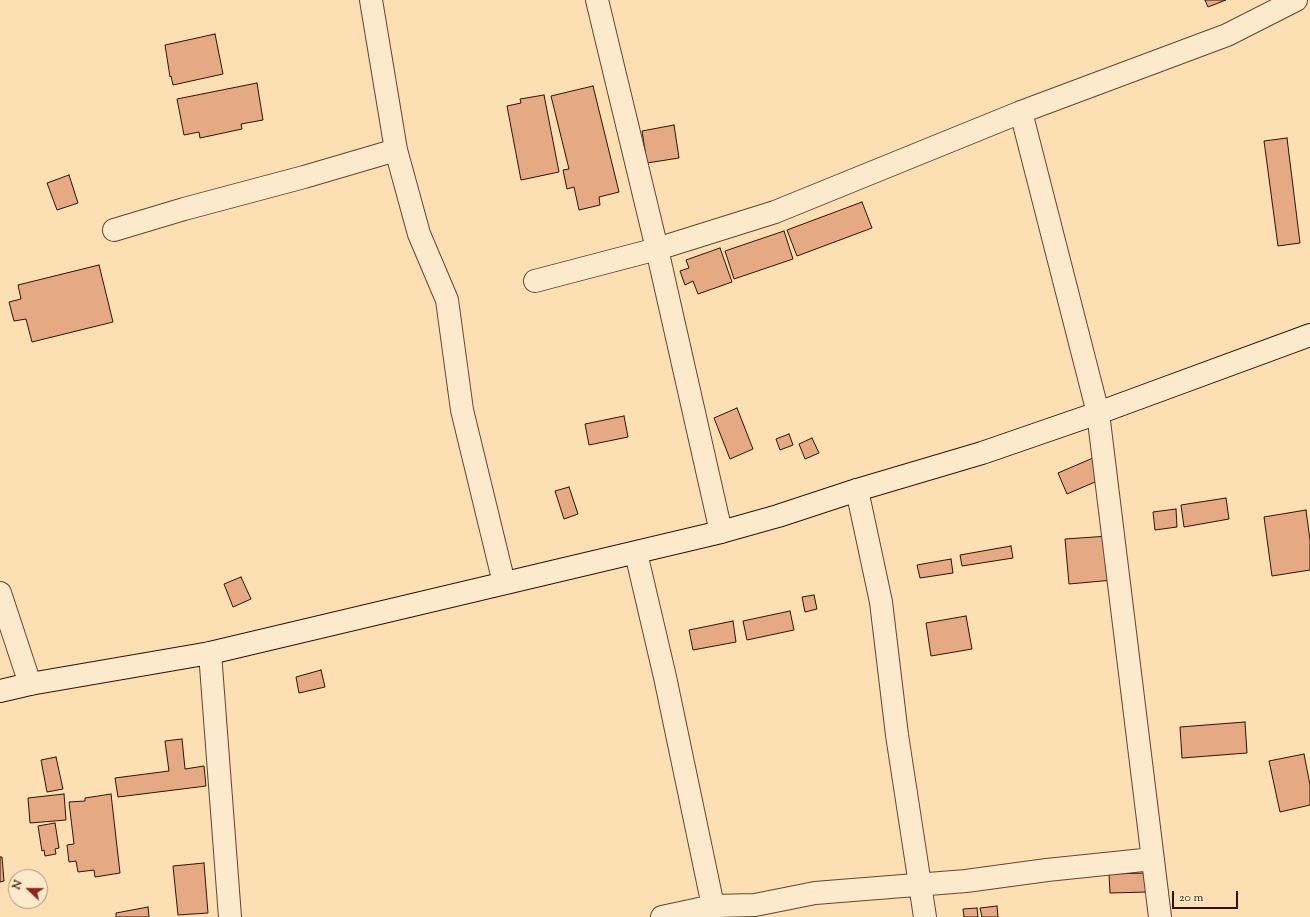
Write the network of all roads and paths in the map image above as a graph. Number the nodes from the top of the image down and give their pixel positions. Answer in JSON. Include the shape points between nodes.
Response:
{"nodes":[{"id":1,"x":370,"y":0,"type":"edge"},
{"id":2,"x":597,"y":0,"type":"edge"},
{"id":3,"x":1296,"y":0,"type":"edge"},
{"id":4,"x":1021,"y":112,"type":"junction"},
{"id":5,"x":396,"y":150,"type":"junction"},
{"id":6,"x":114,"y":230,"type":"dead end"},
{"id":7,"x":657,"y":249,"type":"junction"},
{"id":8,"x":535,"y":281,"type":"dead end"},
{"id":9,"x":1310,"y":335,"type":"edge"},
{"id":10,"x":1098,"y":413,"type":"junction"},
{"id":11,"x":856,"y":490,"type":"junction"},
{"id":12,"x":721,"y":532,"type":"junction"},
{"id":13,"x":636,"y":553,"type":"junction"},
{"id":14,"x":504,"y":583,"type":"junction"},
{"id":15,"x":0,"y":593,"type":"edge"},
{"id":16,"x":210,"y":653,"type":"junction"},
{"id":17,"x":30,"y":684,"type":"junction"},
{"id":18,"x":0,"y":691,"type":"edge"},
{"id":19,"x":1154,"y":859,"type":"junction"},
{"id":20,"x":920,"y":885,"type":"junction"},
{"id":21,"x":713,"y":912,"type":"edge"},
{"id":22,"x":230,"y":917,"type":"edge"},
{"id":23,"x":662,"y":917,"type":"edge"},
{"id":24,"x":925,"y":917,"type":"edge"},
{"id":25,"x":1160,"y":917,"type":"edge"}],
"edges":[{"from":1,"to":5,"type":"street"},
{"from":2,"to":7,"type":"street"},
{"from":3,"to":4,"type":"street","via":[[1227,35]]},
{"from":4,"to":7,"type":"street","via":[[775,212]]},
{"from":4,"to":10,"type":"street"},
{"from":5,"to":6,"type":"street"},
{"from":5,"to":14,"type":"street","via":[[419,234],[447,300],[462,410]]},
{"from":7,"to":8,"type":"street"},
{"from":7,"to":12,"type":"street"},
{"from":9,"to":10,"type":"street"},
{"from":10,"to":11,"type":"street"},
{"from":10,"to":19,"type":"street"},
{"from":11,"to":12,"type":"street"},
{"from":11,"to":20,"type":"street","via":[[881,602],[897,735]]},
{"from":12,"to":13,"type":"street"},
{"from":13,"to":14,"type":"street"},
{"from":13,"to":21,"type":"street","via":[[666,677]]},
{"from":14,"to":16,"type":"street"},
{"from":15,"to":17,"type":"street"},
{"from":16,"to":17,"type":"street"},
{"from":16,"to":22,"type":"street"},
{"from":17,"to":18,"type":"street"},
{"from":19,"to":20,"type":"street"},
{"from":19,"to":25,"type":"street"},
{"from":20,"to":21,"type":"street","via":[[815,893]]},
{"from":20,"to":24,"type":"street"},
{"from":21,"to":23,"type":"street"}]}
